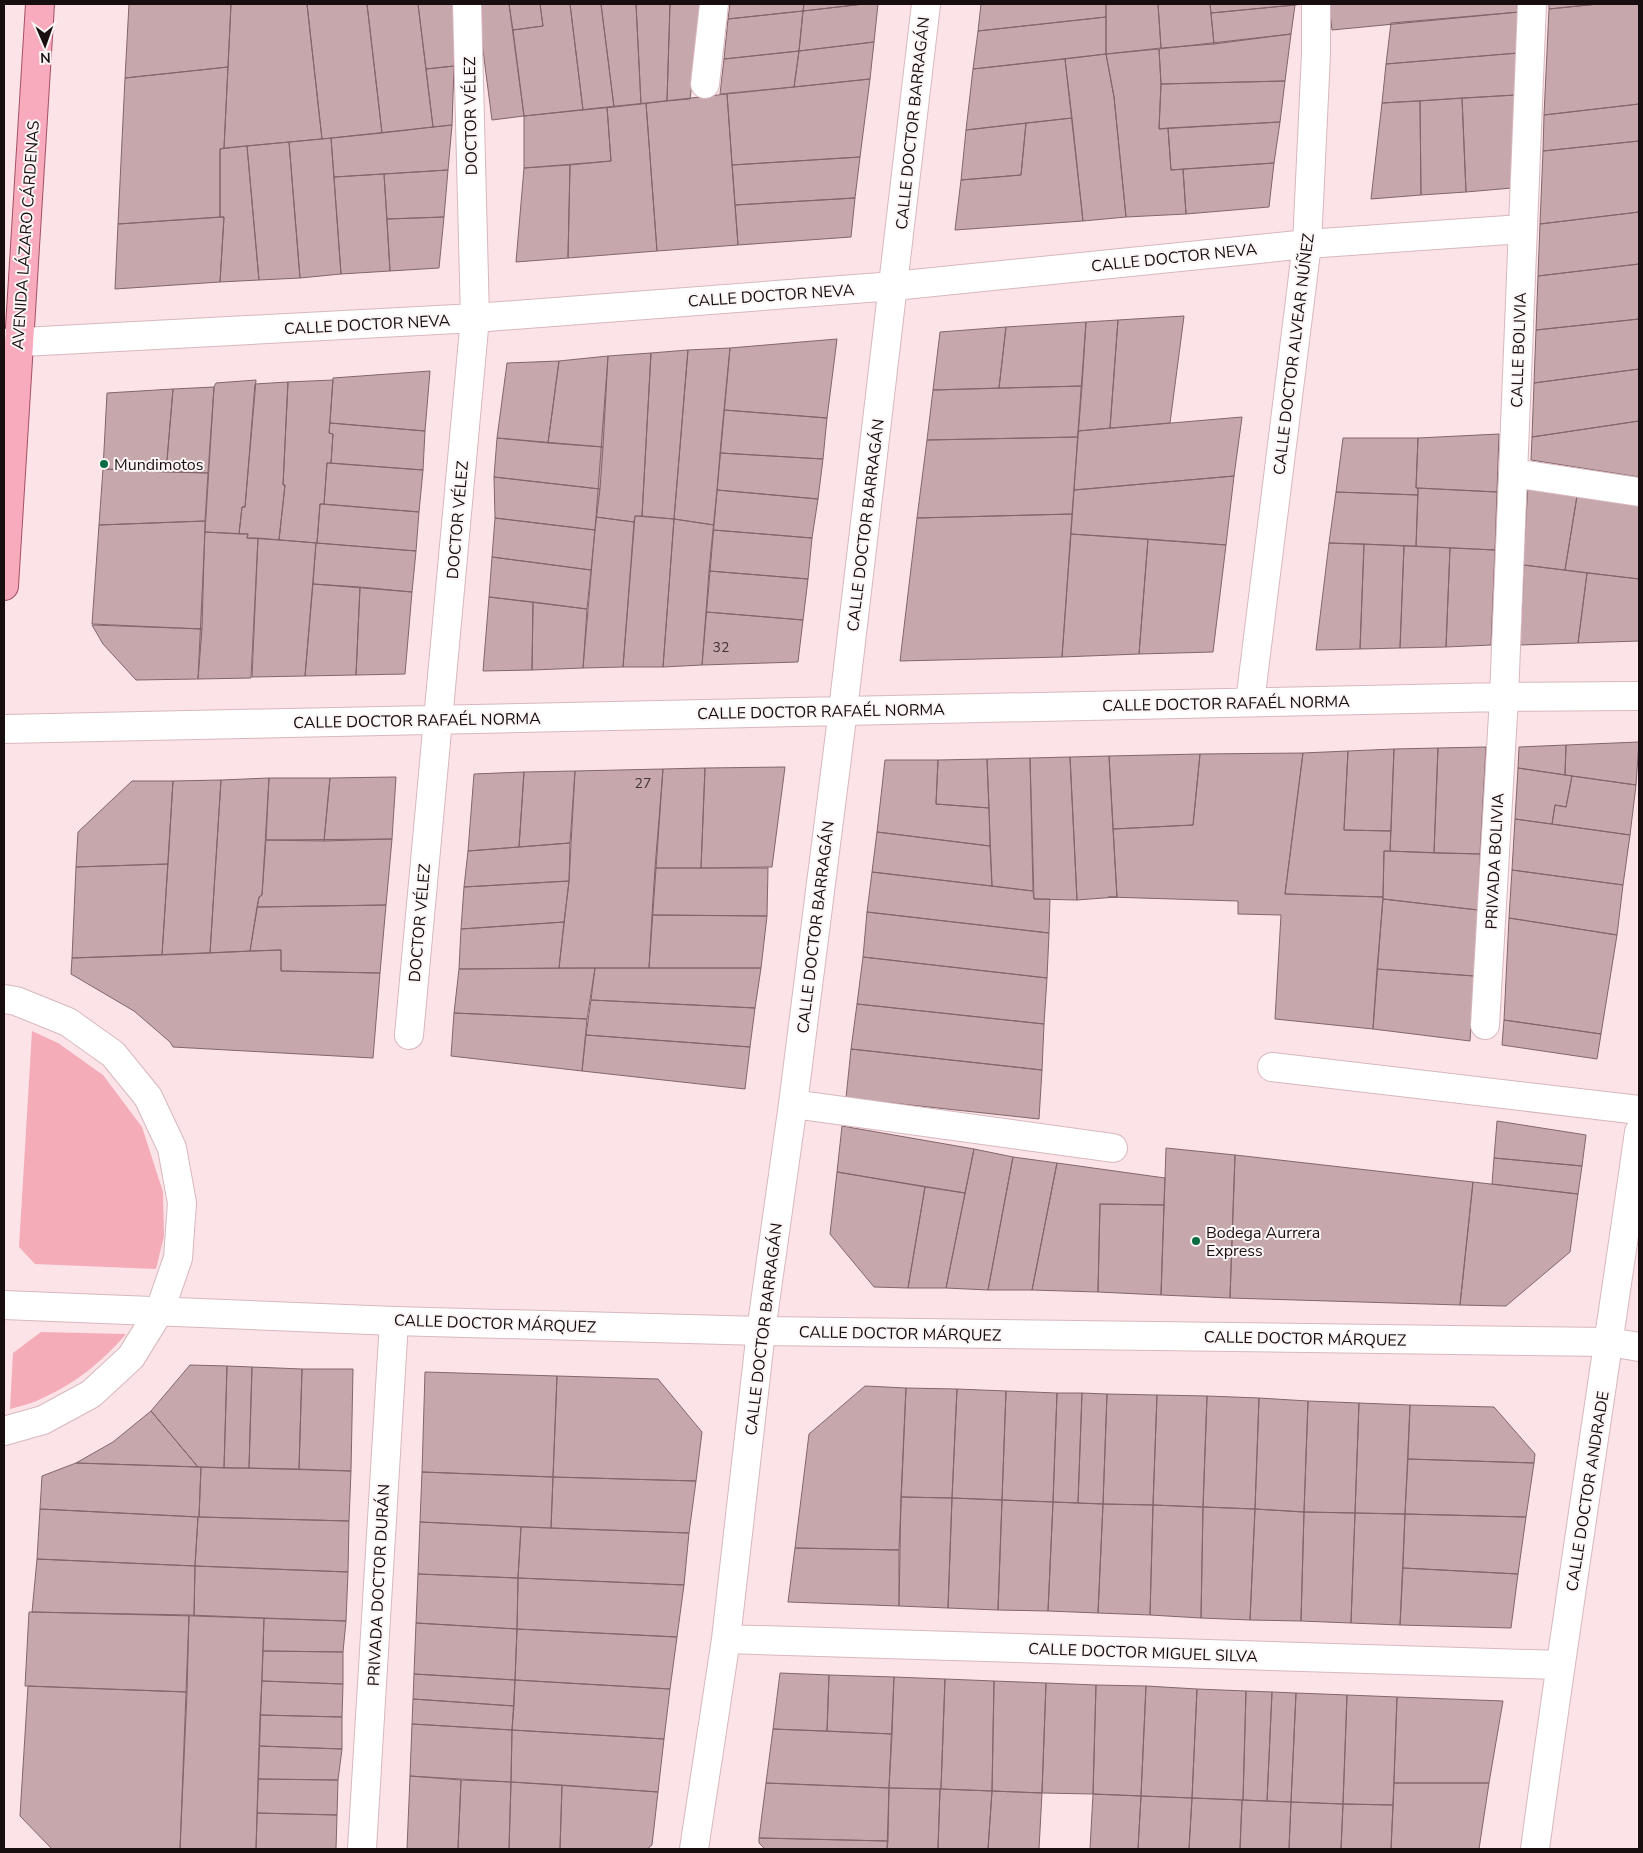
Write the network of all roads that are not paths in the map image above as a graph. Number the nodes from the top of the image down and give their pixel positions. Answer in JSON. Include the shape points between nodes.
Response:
{"nodes":[{"id":1,"x":40,"y":4,"type":"edge"},
{"id":2,"x":467,"y":4,"type":"edge"},
{"id":3,"x":714,"y":4,"type":"edge"},
{"id":4,"x":926,"y":4,"type":"edge"},
{"id":5,"x":1316,"y":4,"type":"edge"},
{"id":6,"x":1532,"y":4,"type":"edge"},
{"id":7,"x":705,"y":84,"type":"dead end"},
{"id":8,"x":1522,"y":229,"type":"junction"},
{"id":9,"x":1307,"y":244,"type":"junction"},
{"id":10,"x":894,"y":286,"type":"junction"},
{"id":11,"x":475,"y":318,"type":"junction"},
{"id":12,"x":11,"y":343,"type":"edge"},
{"id":13,"x":1513,"y":473,"type":"junction"},
{"id":14,"x":1639,"y":492,"type":"edge"},
{"id":15,"x":4,"y":586,"type":"edge"},
{"id":16,"x":1639,"y":696,"type":"edge"},
{"id":17,"x":1504,"y":697,"type":"junction"},
{"id":18,"x":1250,"y":702,"type":"junction"},
{"id":19,"x":843,"y":710,"type":"junction"},
{"id":20,"x":438,"y":720,"type":"junction"},
{"id":21,"x":4,"y":729,"type":"edge"},
{"id":22,"x":4,"y":999,"type":"edge"},
{"id":23,"x":1485,"y":1025,"type":"dead end"},
{"id":24,"x":409,"y":1035,"type":"dead end"},
{"id":25,"x":1272,"y":1067,"type":"dead end"},
{"id":26,"x":793,"y":1104,"type":"junction"},
{"id":27,"x":1639,"y":1110,"type":"edge"},
{"id":28,"x":1639,"y":1132,"type":"edge"},
{"id":29,"x":1112,"y":1148,"type":"dead end"},
{"id":30,"x":4,"y":1305,"type":"edge"},
{"id":31,"x":160,"y":1310,"type":"junction"},
{"id":32,"x":394,"y":1321,"type":"junction"},
{"id":33,"x":761,"y":1331,"type":"junction"},
{"id":34,"x":1610,"y":1342,"type":"junction"},
{"id":35,"x":1639,"y":1346,"type":"edge"},
{"id":36,"x":4,"y":1431,"type":"edge"},
{"id":37,"x":726,"y":1639,"type":"junction"},
{"id":38,"x":1560,"y":1665,"type":"junction"},
{"id":39,"x":362,"y":1849,"type":"edge"},
{"id":40,"x":694,"y":1849,"type":"edge"},
{"id":41,"x":1535,"y":1849,"type":"edge"}],
"edges":[{"from":1,"to":12,"type":"main road","name":"AVENIDA LÁZARO CÁRDENAS"},
{"from":2,"to":11,"type":"street","name":"DOCTOR VÉLEZ"},
{"from":3,"to":7,"type":"street"},
{"from":4,"to":10,"type":"street","name":"CALLE DOCTOR BARRAGÁN"},
{"from":5,"to":9,"type":"street","name":"CALLE DOCTOR ALVEAR NÚÑEZ"},
{"from":6,"to":8,"type":"street","name":"CALLE BOLIVIA"},
{"from":8,"to":9,"type":"street","name":"CALLE DOCTOR NEVA"},
{"from":8,"to":13,"type":"street","name":"CALLE BOLIVIA"},
{"from":9,"to":10,"type":"street","name":"CALLE DOCTOR NEVA"},
{"from":9,"to":18,"type":"street","name":"CALLE DOCTOR ALVEAR NÚÑEZ"},
{"from":10,"to":11,"type":"street","name":"CALLE DOCTOR NEVA"},
{"from":10,"to":19,"type":"street","name":"CALLE DOCTOR BARRAGÁN"},
{"from":11,"to":12,"type":"street","name":"CALLE DOCTOR NEVA"},
{"from":11,"to":20,"type":"street","name":"DOCTOR VÉLEZ"},
{"from":12,"to":15,"type":"main road","name":"AVENIDA LÁZARO CÁRDENAS"},
{"from":13,"to":14,"type":"street"},
{"from":13,"to":17,"type":"street","name":"CALLE BOLIVIA"},
{"from":16,"to":17,"type":"street","name":"CALLE DOCTOR RAFAÉL NORMA"},
{"from":17,"to":18,"type":"street","name":"CALLE DOCTOR RAFAÉL NORMA"},
{"from":17,"to":23,"type":"street","name":"PRIVADA BOLIVIA"},
{"from":18,"to":19,"type":"street","name":"CALLE DOCTOR RAFAÉL NORMA"},
{"from":19,"to":20,"type":"street","name":"CALLE DOCTOR RAFAÉL NORMA"},
{"from":19,"to":26,"type":"street","name":"CALLE DOCTOR BARRAGÁN"},
{"from":20,"to":21,"type":"street","name":"CALLE DOCTOR RAFAÉL NORMA"},
{"from":20,"to":24,"type":"street","name":"DOCTOR VÉLEZ"},
{"from":22,"to":31,"type":"street","via":[[68,1022],[113,1054],[148,1097],[172,1148],[182,1203],[178,1258]]},
{"from":25,"to":27,"type":"street"},
{"from":26,"to":29,"type":"street"},
{"from":26,"to":33,"type":"street","name":"CALLE DOCTOR BARRAGÁN"},
{"from":28,"to":34,"type":"street","name":"CALLE DOCTOR ANDRADE"},
{"from":30,"to":31,"type":"street","name":"CALLE DOCTOR MÁRQUEZ"},
{"from":31,"to":32,"type":"street","name":"CALLE DOCTOR MÁRQUEZ"},
{"from":31,"to":36,"type":"street","via":[[131,1357],[91,1394],[43,1420]]},
{"from":32,"to":33,"type":"street","name":"CALLE DOCTOR MÁRQUEZ"},
{"from":32,"to":39,"type":"street","name":"PRIVADA DOCTOR DURÁN"},
{"from":33,"to":34,"type":"street","name":"CALLE DOCTOR MÁRQUEZ"},
{"from":33,"to":37,"type":"street","name":"CALLE DOCTOR BARRAGÁN"},
{"from":34,"to":35,"type":"street","name":"CALLE DOCTOR MÁRQUEZ"},
{"from":34,"to":38,"type":"street","name":"CALLE DOCTOR ANDRADE"},
{"from":37,"to":38,"type":"street","name":"CALLE DOCTOR MIGUEL SILVA"},
{"from":37,"to":40,"type":"street","name":"CALLE DOCTOR BARRAGÁN"},
{"from":38,"to":41,"type":"street","name":"CALLE DOCTOR ANDRADE"}]}
